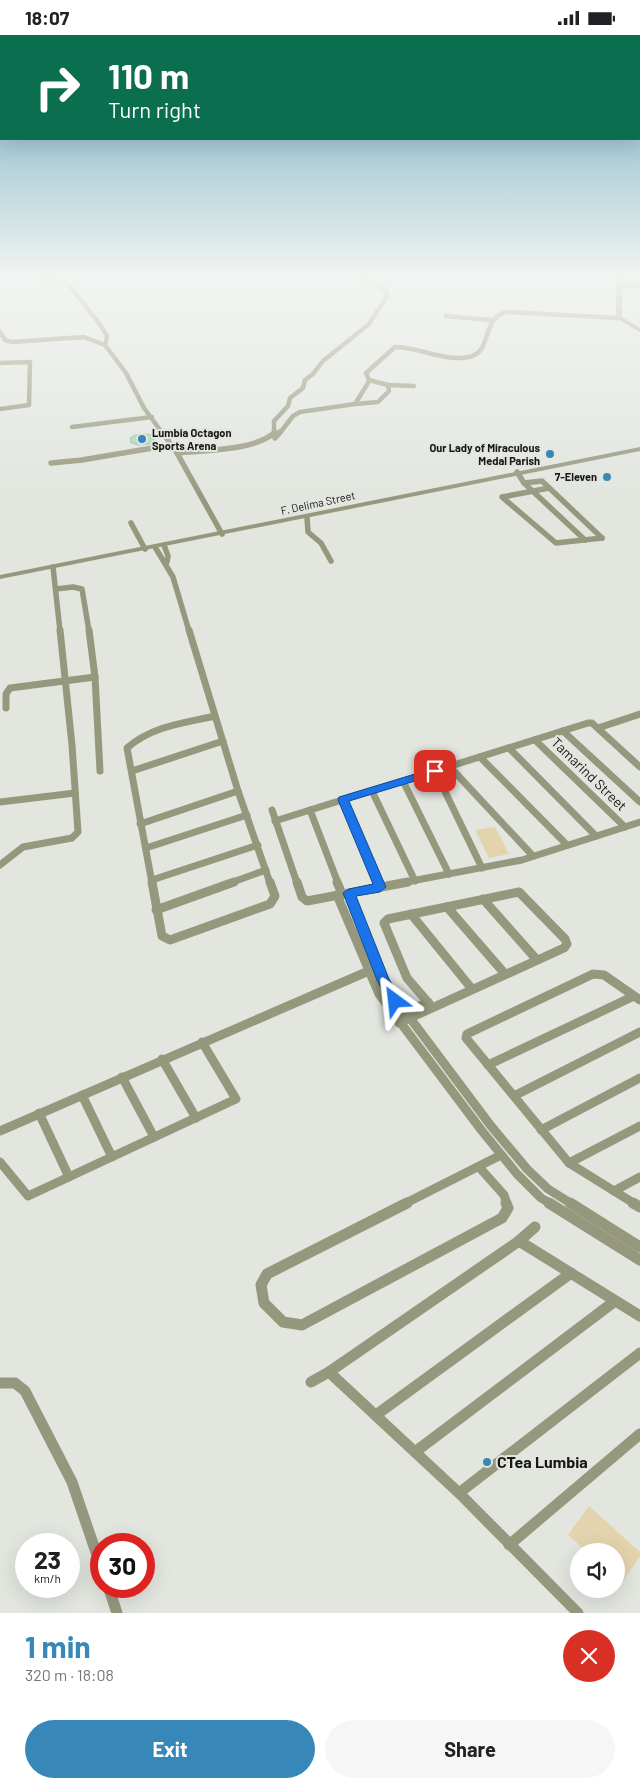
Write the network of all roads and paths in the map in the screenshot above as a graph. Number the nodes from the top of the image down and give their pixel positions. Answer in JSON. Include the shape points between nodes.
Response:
{"nodes":[{"id":1,"x":110,"y":352,"type":"edge"},
{"id":2,"x":335,"y":352,"type":"edge"},
{"id":3,"x":390,"y":352,"type":"edge"},
{"id":4,"x":422,"y":352,"type":"edge"},
{"id":5,"x":478,"y":352,"type":"edge"},
{"id":6,"x":0,"y":363,"type":"edge"},
{"id":7,"x":369,"y":380,"type":"junction"},
{"id":8,"x":388,"y":385,"type":"junction"},
{"id":9,"x":414,"y":386,"type":"dead end"},
{"id":10,"x":355,"y":404,"type":"junction"},
{"id":11,"x":0,"y":409,"type":"edge"},
{"id":12,"x":152,"y":417,"type":"junction"},
{"id":13,"x":72,"y":427,"type":"dead end"},
{"id":14,"x":275,"y":438,"type":"dead end"},
{"id":15,"x":170,"y":445,"type":"junction"},
{"id":16,"x":640,"y":449,"type":"edge"},
{"id":17,"x":177,"y":453,"type":"junction"},
{"id":18,"x":51,"y":463,"type":"dead end"},
{"id":19,"x":517,"y":472,"type":"junction"},
{"id":20,"x":524,"y":483,"type":"junction"},
{"id":21,"x":549,"y":488,"type":"junction"},
{"id":22,"x":533,"y":491,"type":"junction"},
{"id":23,"x":307,"y":517,"type":"junction"},
{"id":24,"x":131,"y":523,"type":"dead end"},
{"id":25,"x":222,"y":533,"type":"junction"},
{"id":26,"x":585,"y":539,"type":"junction"},
{"id":27,"x":164,"y":545,"type":"junction"},
{"id":28,"x":155,"y":547,"type":"junction"},
{"id":29,"x":144,"y":549,"type":"junction"},
{"id":30,"x":331,"y":561,"type":"dead end"},
{"id":31,"x":167,"y":562,"type":"junction"},
{"id":32,"x":53,"y":567,"type":"junction"},
{"id":33,"x":0,"y":577,"type":"edge"},
{"id":34,"x":56,"y":589,"type":"junction"},
{"id":35,"x":95,"y":677,"type":"junction"},
{"id":36,"x":65,"y":680,"type":"junction"},
{"id":37,"x":6,"y":708,"type":"dead end"},
{"id":38,"x":640,"y":715,"type":"edge"},
{"id":39,"x":215,"y":716,"type":"junction"},
{"id":40,"x":598,"y":729,"type":"junction"},
{"id":41,"x":563,"y":731,"type":"junction"},
{"id":42,"x":535,"y":740,"type":"junction"},
{"id":43,"x":223,"y":741,"type":"junction"},
{"id":44,"x":509,"y":748,"type":"junction"},
{"id":45,"x":480,"y":757,"type":"junction"},
{"id":46,"x":450,"y":767,"type":"junction"},
{"id":47,"x":640,"y":767,"type":"edge"},
{"id":48,"x":100,"y":771,"type":"dead end"},
{"id":49,"x":132,"y":771,"type":"junction"},
{"id":50,"x":435,"y":771,"type":"junction"},
{"id":51,"x":403,"y":781,"type":"junction"},
{"id":52,"x":238,"y":791,"type":"junction"},
{"id":53,"x":372,"y":791,"type":"junction"},
{"id":54,"x":75,"y":793,"type":"junction"},
{"id":55,"x":343,"y":800,"type":"junction"},
{"id":56,"x":0,"y":802,"type":"edge"},
{"id":57,"x":640,"y":802,"type":"edge"},
{"id":58,"x":310,"y":810,"type":"junction"},
{"id":59,"x":272,"y":811,"type":"dead end"},
{"id":60,"x":246,"y":815,"type":"junction"},
{"id":61,"x":275,"y":821,"type":"junction"},
{"id":62,"x":640,"y":822,"type":"edge"},
{"id":63,"x":140,"y":824,"type":"junction"},
{"id":64,"x":625,"y":827,"type":"junction"},
{"id":65,"x":596,"y":836,"type":"junction"},
{"id":66,"x":258,"y":845,"type":"junction"},
{"id":67,"x":567,"y":845,"type":"junction"},
{"id":68,"x":146,"y":848,"type":"junction"},
{"id":69,"x":534,"y":856,"type":"junction"},
{"id":70,"x":0,"y":865,"type":"edge"},
{"id":71,"x":482,"y":868,"type":"junction"},
{"id":72,"x":266,"y":870,"type":"junction"},
{"id":73,"x":449,"y":874,"type":"junction"},
{"id":74,"x":152,"y":880,"type":"junction"},
{"id":75,"x":415,"y":881,"type":"junction"},
{"id":76,"x":380,"y":887,"type":"junction"},
{"id":77,"x":342,"y":894,"type":"junction"},
{"id":78,"x":483,"y":899,"type":"junction"},
{"id":79,"x":354,"y":906,"type":"junction"},
{"id":80,"x":447,"y":907,"type":"junction"},
{"id":81,"x":342,"y":908,"type":"junction"},
{"id":82,"x":156,"y":910,"type":"junction"},
{"id":83,"x":411,"y":914,"type":"junction"},
{"id":84,"x":537,"y":960,"type":"junction"},
{"id":85,"x":373,"y":969,"type":"junction"},
{"id":86,"x":505,"y":974,"type":"junction"},
{"id":87,"x":472,"y":989,"type":"junction"},
{"id":88,"x":637,"y":998,"type":"edge"},
{"id":89,"x":430,"y":1005,"type":"junction"},
{"id":90,"x":402,"y":1018,"type":"junction"},
{"id":91,"x":640,"y":1033,"type":"edge"},
{"id":92,"x":202,"y":1042,"type":"junction"},
{"id":93,"x":162,"y":1059,"type":"junction"},
{"id":94,"x":488,"y":1065,"type":"junction"},
{"id":95,"x":122,"y":1077,"type":"junction"},
{"id":96,"x":640,"y":1078,"type":"edge"},
{"id":97,"x":82,"y":1095,"type":"junction"},
{"id":98,"x":514,"y":1096,"type":"junction"},
{"id":99,"x":40,"y":1113,"type":"junction"},
{"id":100,"x":196,"y":1118,"type":"junction"},
{"id":101,"x":640,"y":1126,"type":"edge"},
{"id":102,"x":542,"y":1130,"type":"junction"},
{"id":103,"x":0,"y":1131,"type":"edge"},
{"id":104,"x":154,"y":1137,"type":"junction"},
{"id":105,"x":515,"y":1155,"type":"junction"},
{"id":106,"x":112,"y":1157,"type":"junction"},
{"id":107,"x":503,"y":1158,"type":"junction"},
{"id":108,"x":0,"y":1162,"type":"edge"},
{"id":109,"x":569,"y":1163,"type":"junction"},
{"id":110,"x":479,"y":1167,"type":"junction"},
{"id":111,"x":69,"y":1177,"type":"junction"},
{"id":112,"x":640,"y":1177,"type":"edge"},
{"id":113,"x":548,"y":1189,"type":"junction"},
{"id":114,"x":614,"y":1191,"type":"junction"},
{"id":115,"x":541,"y":1198,"type":"junction"},
{"id":116,"x":640,"y":1207,"type":"edge"},
{"id":117,"x":535,"y":1227,"type":"dead end"},
{"id":118,"x":519,"y":1241,"type":"junction"},
{"id":119,"x":640,"y":1247,"type":"edge"},
{"id":120,"x":640,"y":1258,"type":"edge"},
{"id":121,"x":571,"y":1273,"type":"junction"},
{"id":122,"x":615,"y":1301,"type":"junction"},
{"id":123,"x":640,"y":1316,"type":"edge"},
{"id":124,"x":640,"y":1353,"type":"edge"},
{"id":125,"x":329,"y":1373,"type":"junction"},
{"id":126,"x":310,"y":1382,"type":"dead end"},
{"id":127,"x":0,"y":1383,"type":"edge"},
{"id":128,"x":376,"y":1415,"type":"junction"},
{"id":129,"x":640,"y":1434,"type":"edge"},
{"id":130,"x":415,"y":1452,"type":"junction"},
{"id":131,"x":459,"y":1493,"type":"junction"},
{"id":132,"x":90,"y":1535,"type":"edge"},
{"id":133,"x":509,"y":1545,"type":"junction"},
{"id":134,"x":112,"y":1598,"type":"edge"},
{"id":135,"x":117,"y":1613,"type":"edge"},
{"id":136,"x":578,"y":1613,"type":"edge"}],
"edges":[{"from":1,"to":12,"type":"street"},
{"from":2,"to":17,"type":"street","via":[[306,380],[300,392],[290,398],[288,406],[274,421],[273,435],[257,443]]},
{"from":3,"to":7,"type":"street","via":[[366,373]]},
{"from":4,"to":5,"type":"street","via":[[454,357],[467,357]]},
{"from":6,"to":11,"type":"street","via":[[30,362],[31,380],[29,405]]},
{"from":7,"to":8,"type":"street"},
{"from":7,"to":10,"type":"street"},
{"from":8,"to":9,"type":"street"},
{"from":8,"to":10,"type":"street","via":[[389,391],[378,402]]},
{"from":10,"to":14,"type":"street","via":[[300,413],[293,416]]},
{"from":12,"to":13,"type":"street"},
{"from":12,"to":15,"type":"street"},
{"from":15,"to":17,"type":"street"},
{"from":15,"to":18,"type":"street"},
{"from":16,"to":19,"type":"street","name":"F. Delima Street"},
{"from":17,"to":25,"type":"street"},
{"from":19,"to":20,"type":"street"},
{"from":19,"to":23,"type":"street","name":"F. Delima Street"},
{"from":20,"to":21,"type":"street","via":[[540,480]]},
{"from":20,"to":22,"type":"street"},
{"from":21,"to":22,"type":"street"},
{"from":21,"to":26,"type":"street","via":[[602,538]]},
{"from":22,"to":26,"type":"street"},
{"from":22,"to":26,"type":"street","via":[[502,497],[555,543]]},
{"from":23,"to":25,"type":"street","name":"F. Delima Street"},
{"from":23,"to":30,"type":"street","via":[[308,532],[321,543]]},
{"from":24,"to":29,"type":"street"},
{"from":25,"to":27,"type":"street","name":"F. Delima Street"},
{"from":27,"to":28,"type":"street","name":"F. Delima Street"},
{"from":27,"to":31,"type":"street"},
{"from":28,"to":29,"type":"street","name":"F. Delima Street"},
{"from":28,"to":31,"type":"street","via":[[159,557]]},
{"from":29,"to":32,"type":"street","name":"F. Delima Street"},
{"from":31,"to":39,"type":"street"},
{"from":32,"to":33,"type":"street","name":"F. Delima Street"},
{"from":32,"to":34,"type":"street"},
{"from":34,"to":35,"type":"street","via":[[82,589]]},
{"from":34,"to":36,"type":"street"},
{"from":35,"to":36,"type":"street"},
{"from":35,"to":48,"type":"street"},
{"from":36,"to":37,"type":"street","via":[[10,688],[6,694]]},
{"from":36,"to":54,"type":"street"},
{"from":38,"to":40,"type":"street"},
{"from":39,"to":43,"type":"street"},
{"from":39,"to":49,"type":"street","via":[[135,739],[127,748]]},
{"from":40,"to":41,"type":"street","via":[[589,723]]},
{"from":40,"to":47,"type":"street"},
{"from":41,"to":42,"type":"street"},
{"from":41,"to":57,"type":"street"},
{"from":42,"to":44,"type":"street"},
{"from":42,"to":64,"type":"street","name":"Tamarind Street"},
{"from":43,"to":49,"type":"street"},
{"from":43,"to":52,"type":"street"},
{"from":44,"to":45,"type":"street"},
{"from":44,"to":65,"type":"street"},
{"from":45,"to":46,"type":"street"},
{"from":45,"to":67,"type":"street"},
{"from":46,"to":50,"type":"street"},
{"from":46,"to":69,"type":"street"},
{"from":49,"to":63,"type":"street"},
{"from":50,"to":51,"type":"street"},
{"from":50,"to":71,"type":"street"},
{"from":51,"to":53,"type":"street"},
{"from":51,"to":73,"type":"street"},
{"from":52,"to":60,"type":"street"},
{"from":52,"to":63,"type":"street"},
{"from":53,"to":55,"type":"street"},
{"from":53,"to":75,"type":"street"},
{"from":54,"to":56,"type":"street"},
{"from":54,"to":70,"type":"street","via":[[76,835],[23,847]]},
{"from":55,"to":58,"type":"street"},
{"from":55,"to":76,"type":"street"},
{"from":58,"to":61,"type":"street"},
{"from":58,"to":77,"type":"street"},
{"from":59,"to":61,"type":"street"},
{"from":60,"to":66,"type":"street"},
{"from":60,"to":68,"type":"street"},
{"from":61,"to":77,"type":"street","via":[[303,899]]},
{"from":62,"to":64,"type":"street"},
{"from":63,"to":68,"type":"street"},
{"from":64,"to":65,"type":"street"},
{"from":65,"to":67,"type":"street"},
{"from":66,"to":72,"type":"street"},
{"from":66,"to":74,"type":"street"},
{"from":67,"to":69,"type":"street"},
{"from":68,"to":74,"type":"street"},
{"from":69,"to":71,"type":"street"},
{"from":71,"to":73,"type":"street"},
{"from":72,"to":82,"type":"street"},
{"from":72,"to":82,"type":"street","via":[[275,897],[270,904],[180,938],[170,940],[162,936]]},
{"from":73,"to":75,"type":"street"},
{"from":74,"to":82,"type":"street"},
{"from":75,"to":76,"type":"street"},
{"from":76,"to":77,"type":"street"},
{"from":77,"to":79,"type":"street"},
{"from":77,"to":81,"type":"street"},
{"from":78,"to":80,"type":"street"},
{"from":78,"to":84,"type":"street"},
{"from":78,"to":84,"type":"street","via":[[519,892],[565,939],[567,944],[564,947]]},
{"from":79,"to":81,"type":"street"},
{"from":79,"to":85,"type":"street"},
{"from":80,"to":83,"type":"street"},
{"from":80,"to":86,"type":"street"},
{"from":81,"to":85,"type":"street"},
{"from":83,"to":87,"type":"street"},
{"from":83,"to":89,"type":"street","via":[[388,919],[384,923],[407,978]]},
{"from":84,"to":86,"type":"street"},
{"from":85,"to":90,"type":"street","via":[[379,994]]},
{"from":85,"to":92,"type":"street"},
{"from":86,"to":87,"type":"street"},
{"from":87,"to":89,"type":"street"},
{"from":88,"to":94,"type":"street"},
{"from":88,"to":94,"type":"street","via":[[604,975],[589,975],[467,1035],[468,1042]]},
{"from":89,"to":90,"type":"street"},
{"from":90,"to":105,"type":"street"},
{"from":90,"to":107,"type":"street"},
{"from":91,"to":98,"type":"street"},
{"from":92,"to":93,"type":"street"},
{"from":92,"to":100,"type":"street","via":[[236,1099]]},
{"from":93,"to":95,"type":"street"},
{"from":93,"to":100,"type":"street"},
{"from":94,"to":98,"type":"street"},
{"from":95,"to":97,"type":"street"},
{"from":95,"to":104,"type":"street"},
{"from":96,"to":102,"type":"street"},
{"from":97,"to":99,"type":"street"},
{"from":97,"to":106,"type":"street"},
{"from":98,"to":102,"type":"street"},
{"from":99,"to":103,"type":"street"},
{"from":99,"to":111,"type":"street"},
{"from":100,"to":104,"type":"street"},
{"from":101,"to":109,"type":"street"},
{"from":102,"to":109,"type":"street"},
{"from":104,"to":106,"type":"street"},
{"from":105,"to":107,"type":"street"},
{"from":105,"to":113,"type":"street"},
{"from":106,"to":111,"type":"street"},
{"from":107,"to":110,"type":"street"},
{"from":107,"to":115,"type":"street"},
{"from":108,"to":111,"type":"street","via":[[28,1196]]},
{"from":109,"to":114,"type":"street"},
{"from":110,"to":110,"type":"street","via":[[267,1274],[261,1285],[264,1303],[283,1322],[302,1325],[502,1218],[508,1208],[504,1195]]},
{"from":112,"to":114,"type":"street"},
{"from":113,"to":115,"type":"street"},
{"from":113,"to":119,"type":"street"},
{"from":114,"to":116,"type":"street"},
{"from":115,"to":120,"type":"street"},
{"from":117,"to":118,"type":"street"},
{"from":118,"to":121,"type":"street"},
{"from":118,"to":125,"type":"street"},
{"from":121,"to":122,"type":"street"},
{"from":121,"to":128,"type":"street"},
{"from":122,"to":123,"type":"street"},
{"from":122,"to":130,"type":"street"},
{"from":124,"to":131,"type":"street"},
{"from":125,"to":126,"type":"street"},
{"from":125,"to":128,"type":"street"},
{"from":127,"to":132,"type":"street","via":[[14,1383],[25,1391],[72,1482]]},
{"from":128,"to":130,"type":"street"},
{"from":129,"to":133,"type":"street"},
{"from":130,"to":131,"type":"street"},
{"from":131,"to":133,"type":"street"},
{"from":133,"to":136,"type":"street"},
{"from":134,"to":135,"type":"street"}]}
